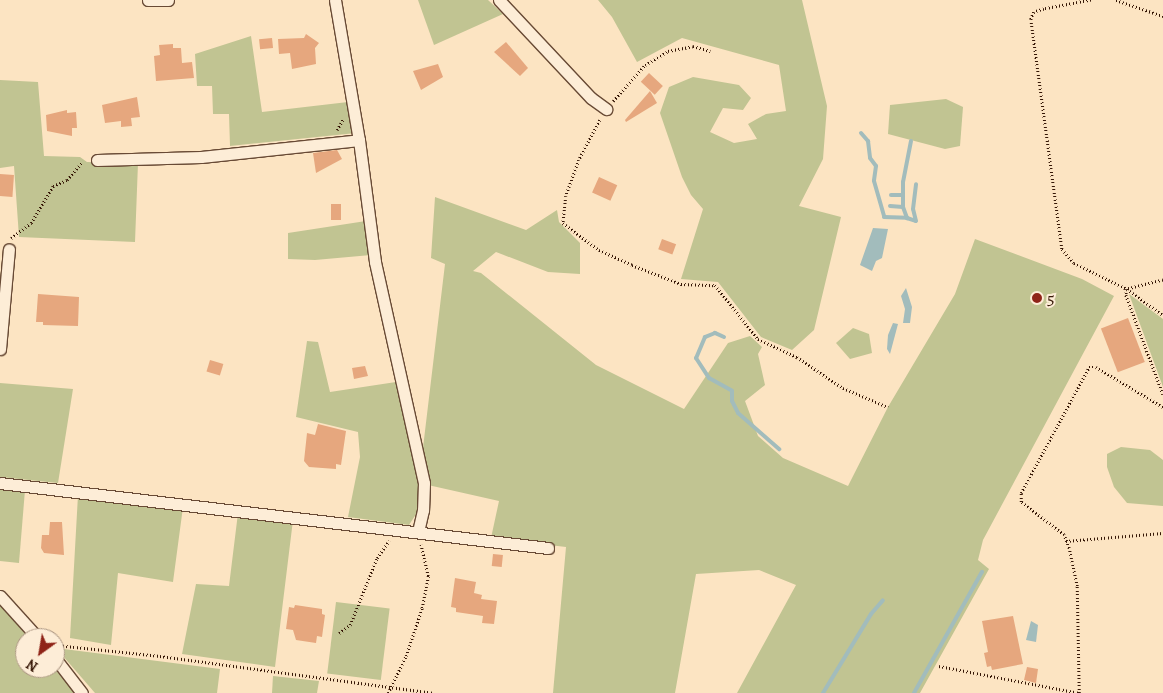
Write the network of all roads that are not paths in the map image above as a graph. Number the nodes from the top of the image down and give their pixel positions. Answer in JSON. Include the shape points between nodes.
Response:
{"nodes":[{"id":1,"x":148,"y":0,"type":"edge"},
{"id":2,"x":168,"y":0,"type":"edge"},
{"id":3,"x":335,"y":0,"type":"edge"},
{"id":4,"x":499,"y":0,"type":"edge"},
{"id":5,"x":606,"y":109,"type":"road end"},
{"id":6,"x":359,"y":140,"type":"junction"},
{"id":7,"x":97,"y":160,"type":"dead end"},
{"id":8,"x":9,"y":249,"type":"road end"},
{"id":9,"x":0,"y":350,"type":"edge"},
{"id":10,"x":0,"y":483,"type":"edge"},
{"id":11,"x":418,"y":531,"type":"junction"},
{"id":12,"x":548,"y":548,"type":"dead end"},
{"id":13,"x":0,"y":596,"type":"edge"},
{"id":14,"x":29,"y":628,"type":"edge"},
{"id":15,"x":65,"y":671,"type":"edge"},
{"id":16,"x":82,"y":693,"type":"edge"}],
"edges":[{"from":1,"to":2,"type":"street"},
{"from":3,"to":6,"type":"street"},
{"from":4,"to":5,"type":"street","via":[[591,98]]},
{"from":6,"to":7,"type":"street","via":[[201,157]]},
{"from":6,"to":11,"type":"street","via":[[377,270],[424,483]]},
{"from":8,"to":9,"type":"street"},
{"from":10,"to":11,"type":"street","via":[[249,514],[327,520],[395,531]]},
{"from":11,"to":12,"type":"street"},
{"from":13,"to":14,"type":"street"},
{"from":15,"to":16,"type":"street"}]}
